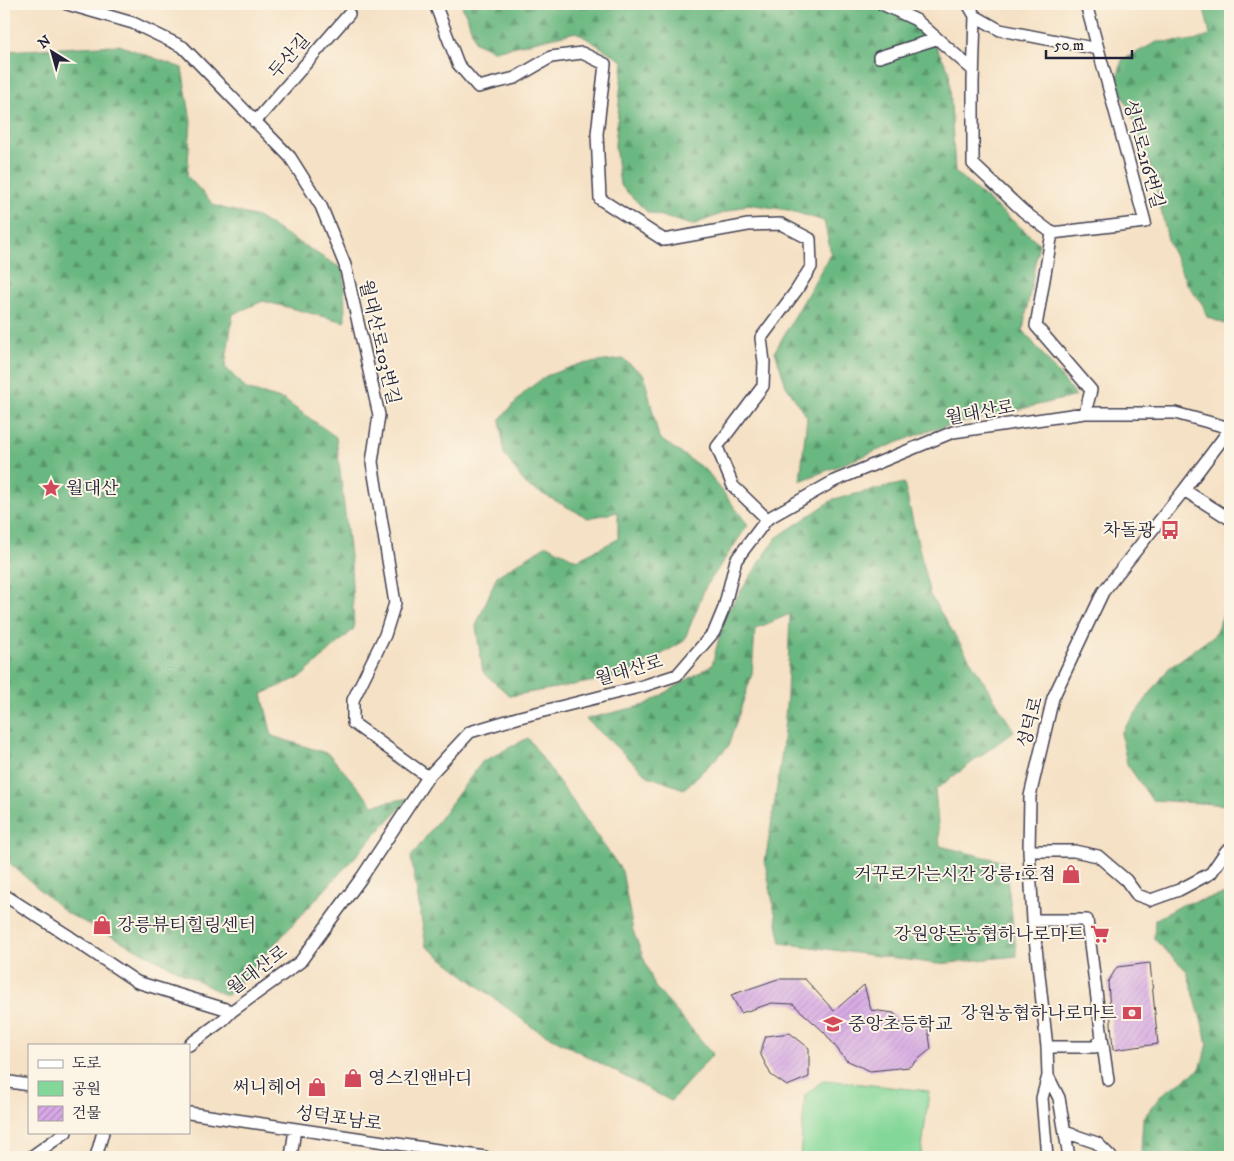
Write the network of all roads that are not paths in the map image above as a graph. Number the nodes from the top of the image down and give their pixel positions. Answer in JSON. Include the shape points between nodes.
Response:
{"nodes":[{"id":1,"x":67,"y":4,"type":"edge"},
{"id":2,"x":435,"y":4,"type":"edge"},
{"id":3,"x":882,"y":4,"type":"edge"},
{"id":4,"x":968,"y":4,"type":"edge"},
{"id":5,"x":1086,"y":4,"type":"edge"},
{"id":6,"x":349,"y":14,"type":"dead end"},
{"id":7,"x":975,"y":16,"type":"junction"},
{"id":8,"x":936,"y":39,"type":"junction"},
{"id":9,"x":1098,"y":49,"type":"junction"},
{"id":10,"x":879,"y":56,"type":"dead end"},
{"id":11,"x":973,"y":70,"type":"junction"},
{"id":12,"x":255,"y":122,"type":"junction"},
{"id":13,"x":1052,"y":233,"type":"junction"},
{"id":14,"x":1085,"y":413,"type":"junction"},
{"id":15,"x":1230,"y":428,"type":"edge"},
{"id":16,"x":1184,"y":490,"type":"junction"},
{"id":17,"x":767,"y":519,"type":"junction"},
{"id":18,"x":1230,"y":519,"type":"edge"},
{"id":19,"x":428,"y":777,"type":"junction"},
{"id":20,"x":1029,"y":851,"type":"junction"},
{"id":21,"x":1226,"y":851,"type":"dead end"},
{"id":22,"x":4,"y":895,"type":"edge"},
{"id":23,"x":1033,"y":920,"type":"junction"},
{"id":24,"x":232,"y":1011,"type":"junction"},
{"id":25,"x":1102,"y":1038,"type":"junction"},
{"id":26,"x":189,"y":1044,"type":"edge"},
{"id":27,"x":1047,"y":1047,"type":"junction"},
{"id":28,"x":1048,"y":1076,"type":"junction"},
{"id":29,"x":1108,"y":1080,"type":"dead end"},
{"id":30,"x":4,"y":1081,"type":"edge"},
{"id":31,"x":28,"y":1086,"type":"edge"},
{"id":32,"x":190,"y":1113,"type":"edge"},
{"id":33,"x":295,"y":1129,"type":"junction"},
{"id":34,"x":1065,"y":1132,"type":"junction"},
{"id":35,"x":63,"y":1134,"type":"edge"},
{"id":36,"x":102,"y":1134,"type":"edge"},
{"id":37,"x":31,"y":1157,"type":"edge"},
{"id":38,"x":96,"y":1157,"type":"edge"},
{"id":39,"x":291,"y":1157,"type":"edge"},
{"id":40,"x":485,"y":1157,"type":"edge"},
{"id":41,"x":1047,"y":1157,"type":"edge"},
{"id":42,"x":1070,"y":1157,"type":"edge"},
{"id":43,"x":1111,"y":1157,"type":"edge"}],
"edges":[{"from":1,"to":12,"type":"street","name":"월대산로103번길","via":[[133,23],[183,47]]},
{"from":2,"to":17,"type":"street","via":[[458,64],[478,87],[514,78],[551,57],[582,53],[605,64],[597,134],[600,199],[664,240],[748,225],[781,224],[810,239],[810,268],[761,338],[763,386],[717,447],[733,486]]},
{"from":3,"to":8,"type":"street","via":[[916,20]]},
{"from":4,"to":7,"type":"street"},
{"from":5,"to":9,"type":"street","name":"성덕로216번길"},
{"from":6,"to":12,"type":"street","name":"두산길"},
{"from":7,"to":9,"type":"street","via":[[1000,30]]},
{"from":7,"to":11,"type":"street"},
{"from":8,"to":10,"type":"street"},
{"from":8,"to":11,"type":"street"},
{"from":9,"to":13,"type":"street","name":"성덕로216번길","via":[[1145,222]]},
{"from":11,"to":13,"type":"street","via":[[973,164],[1023,211]]},
{"from":12,"to":19,"type":"street","name":"월대산로103번길","via":[[290,157],[321,206],[345,265],[379,415],[372,462],[395,603],[385,634],[353,700],[353,723]]},
{"from":13,"to":14,"type":"street","via":[[1036,326],[1091,390]]},
{"from":14,"to":15,"type":"street","name":"월대산로","via":[[1175,413]]},
{"from":14,"to":17,"type":"street","name":"월대산로","via":[[953,432],[834,480]]},
{"from":15,"to":16,"type":"street","name":"성덕로"},
{"from":16,"to":18,"type":"street"},
{"from":16,"to":20,"type":"street","name":"성덕로","via":[[1103,592],[1053,698],[1030,796]]},
{"from":17,"to":19,"type":"street","name":"월대산로","via":[[736,560],[724,608],[714,632],[677,675],[470,732]]},
{"from":19,"to":24,"type":"street","name":"월대산로","via":[[362,877],[300,962]]},
{"from":20,"to":21,"type":"street","via":[[1074,851],[1098,856],[1126,880],[1137,895],[1151,900],[1211,873]]},
{"from":20,"to":23,"type":"street","name":"성덕로"},
{"from":22,"to":24,"type":"street","via":[[137,982]]},
{"from":23,"to":25,"type":"street","via":[[1087,920]]},
{"from":23,"to":27,"type":"street","name":"성덕로"},
{"from":24,"to":26,"type":"street","name":"월대산로"},
{"from":25,"to":27,"type":"street","via":[[1095,1047]]},
{"from":25,"to":29,"type":"street"},
{"from":27,"to":28,"type":"street","name":"성덕로"},
{"from":28,"to":34,"type":"street","via":[[1059,1098]]},
{"from":28,"to":41,"type":"street","via":[[1042,1098]]},
{"from":30,"to":31,"type":"street"},
{"from":32,"to":33,"type":"street","name":"성덕포남로"},
{"from":33,"to":39,"type":"street"},
{"from":33,"to":40,"type":"street","name":"성덕포남로"},
{"from":34,"to":42,"type":"street"},
{"from":34,"to":43,"type":"street","via":[[1097,1143]]},
{"from":35,"to":37,"type":"street"},
{"from":36,"to":38,"type":"street"}]}
